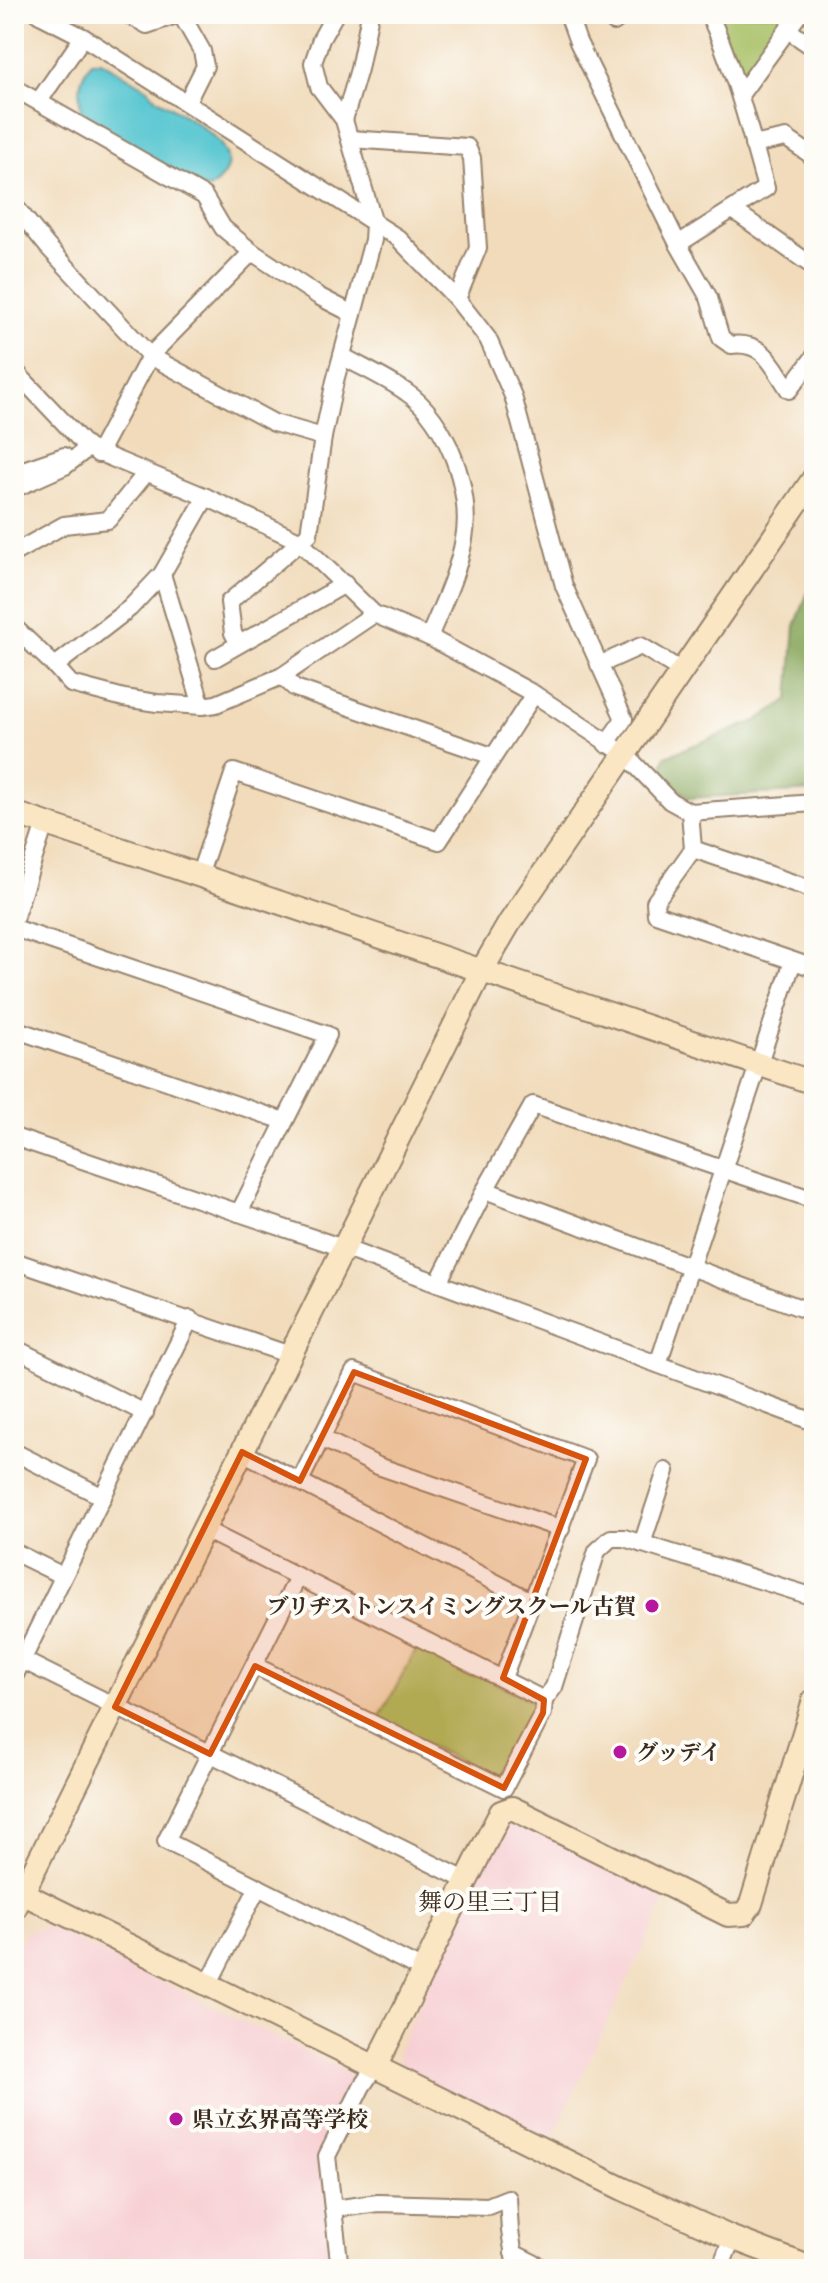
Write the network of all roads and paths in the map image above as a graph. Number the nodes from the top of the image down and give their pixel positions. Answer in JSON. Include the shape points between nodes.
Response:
{"nodes":[{"id":1,"x":38,"y":14,"type":"edge"},
{"id":2,"x":127,"y":14,"type":"edge"},
{"id":3,"x":180,"y":14,"type":"edge"},
{"id":4,"x":335,"y":14,"type":"edge"},
{"id":5,"x":370,"y":14,"type":"edge"},
{"id":6,"x":568,"y":14,"type":"edge"},
{"id":7,"x":709,"y":14,"type":"edge"},
{"id":8,"x":799,"y":14,"type":"edge"},
{"id":9,"x":788,"y":30,"type":"junction"},
{"id":10,"x":83,"y":37,"type":"junction"},
{"id":11,"x":814,"y":48,"type":"edge"},
{"id":12,"x":14,"y":88,"type":"edge"},
{"id":13,"x":740,"y":95,"type":"junction"},
{"id":14,"x":39,"y":101,"type":"junction"},
{"id":15,"x":187,"y":102,"type":"junction"},
{"id":16,"x":344,"y":120,"type":"junction"},
{"id":17,"x":350,"y":139,"type":"junction"},
{"id":18,"x":753,"y":145,"type":"junction"},
{"id":19,"x":814,"y":157,"type":"edge"},
{"id":20,"x":14,"y":205,"type":"edge"},
{"id":21,"x":733,"y":210,"type":"junction"},
{"id":22,"x":374,"y":224,"type":"junction"},
{"id":23,"x":678,"y":244,"type":"junction"},
{"id":24,"x":252,"y":252,"type":"junction"},
{"id":25,"x":814,"y":267,"type":"edge"},
{"id":26,"x":457,"y":299,"type":"junction"},
{"id":27,"x":353,"y":314,"type":"junction"},
{"id":28,"x":150,"y":356,"type":"junction"},
{"id":29,"x":342,"y":356,"type":"junction"},
{"id":30,"x":814,"y":357,"type":"edge"},
{"id":31,"x":14,"y":370,"type":"edge"},
{"id":32,"x":323,"y":437,"type":"junction"},
{"id":33,"x":93,"y":451,"type":"junction"},
{"id":34,"x":14,"y":473,"type":"edge"},
{"id":35,"x":146,"y":473,"type":"junction"},
{"id":36,"x":814,"y":478,"type":"edge"},
{"id":37,"x":14,"y":489,"type":"edge"},
{"id":38,"x":206,"y":497,"type":"junction"},
{"id":39,"x":299,"y":541,"type":"junction"},
{"id":40,"x":14,"y":553,"type":"edge"},
{"id":41,"x":162,"y":574,"type":"junction"},
{"id":42,"x":345,"y":584,"type":"junction"},
{"id":43,"x":374,"y":614,"type":"junction"},
{"id":44,"x":14,"y":627,"type":"edge"},
{"id":45,"x":429,"y":637,"type":"junction"},
{"id":46,"x":239,"y":644,"type":"junction"},
{"id":47,"x":215,"y":658,"type":"dead end"},
{"id":48,"x":599,"y":665,"type":"junction"},
{"id":49,"x":55,"y":666,"type":"junction"},
{"id":50,"x":682,"y":671,"type":"junction"},
{"id":51,"x":282,"y":676,"type":"junction"},
{"id":52,"x":534,"y":694,"type":"junction"},
{"id":53,"x":202,"y":706,"type":"junction"},
{"id":54,"x":606,"y":744,"type":"junction"},
{"id":55,"x":626,"y":755,"type":"junction"},
{"id":56,"x":492,"y":756,"type":"junction"},
{"id":57,"x":814,"y":803,"type":"edge"},
{"id":58,"x":690,"y":812,"type":"junction"},
{"id":59,"x":14,"y":813,"type":"edge"},
{"id":60,"x":45,"y":824,"type":"junction"},
{"id":61,"x":693,"y":849,"type":"junction"},
{"id":62,"x":199,"y":876,"type":"junction"},
{"id":63,"x":814,"y":890,"type":"edge"},
{"id":64,"x":14,"y":919,"type":"edge"},
{"id":65,"x":14,"y":928,"type":"edge"},
{"id":66,"x":793,"y":961,"type":"junction"},
{"id":67,"x":814,"y":968,"type":"edge"},
{"id":68,"x":482,"y":970,"type":"junction"},
{"id":69,"x":14,"y":1029,"type":"edge"},
{"id":70,"x":758,"y":1064,"type":"junction"},
{"id":71,"x":814,"y":1083,"type":"edge"},
{"id":72,"x":284,"y":1121,"type":"junction"},
{"id":73,"x":14,"y":1137,"type":"edge"},
{"id":74,"x":723,"y":1169,"type":"junction"},
{"id":75,"x":485,"y":1190,"type":"junction"},
{"id":76,"x":814,"y":1200,"type":"edge"},
{"id":77,"x":239,"y":1213,"type":"junction"},
{"id":78,"x":343,"y":1248,"type":"junction"},
{"id":79,"x":14,"y":1261,"type":"edge"},
{"id":80,"x":690,"y":1267,"type":"junction"},
{"id":81,"x":438,"y":1283,"type":"junction"},
{"id":82,"x":814,"y":1313,"type":"edge"},
{"id":83,"x":190,"y":1319,"type":"junction"},
{"id":84,"x":14,"y":1348,"type":"edge"},
{"id":85,"x":290,"y":1355,"type":"junction"},
{"id":86,"x":658,"y":1364,"type":"junction"},
{"id":87,"x":145,"y":1413,"type":"junction"},
{"id":88,"x":814,"y":1422,"type":"edge"},
{"id":89,"x":321,"y":1438,"type":"junction"},
{"id":90,"x":14,"y":1452,"type":"edge"},
{"id":91,"x":242,"y":1452,"type":"junction"},
{"id":92,"x":666,"y":1471,"type":"dead end"},
{"id":93,"x":300,"y":1481,"type":"junction"},
{"id":94,"x":103,"y":1497,"type":"junction"},
{"id":95,"x":203,"y":1529,"type":"junction"},
{"id":96,"x":561,"y":1529,"type":"junction"},
{"id":97,"x":642,"y":1544,"type":"junction"},
{"id":98,"x":14,"y":1552,"type":"edge"},
{"id":99,"x":63,"y":1576,"type":"junction"},
{"id":100,"x":298,"y":1577,"type":"junction"},
{"id":101,"x":814,"y":1597,"type":"edge"},
{"id":102,"x":533,"y":1602,"type":"junction"},
{"id":103,"x":18,"y":1658,"type":"edge"},
{"id":104,"x":255,"y":1666,"type":"junction"},
{"id":105,"x":14,"y":1677,"type":"edge"},
{"id":106,"x":503,"y":1678,"type":"junction"},
{"id":107,"x":544,"y":1700,"type":"junction"},
{"id":108,"x":814,"y":1700,"type":"edge"},
{"id":109,"x":115,"y":1707,"type":"junction"},
{"id":110,"x":210,"y":1754,"type":"junction"},
{"id":111,"x":465,"y":1880,"type":"junction"},
{"id":112,"x":258,"y":1887,"type":"junction"},
{"id":113,"x":17,"y":1897,"type":"edge"},
{"id":114,"x":425,"y":1971,"type":"junction"},
{"id":115,"x":208,"y":1985,"type":"junction"},
{"id":116,"x":375,"y":2067,"type":"junction"},
{"id":117,"x":333,"y":2209,"type":"junction"},
{"id":118,"x":732,"y":2238,"type":"junction"},
{"id":119,"x":515,"y":2261,"type":"edge"},
{"id":120,"x":340,"y":2269,"type":"edge"},
{"id":121,"x":545,"y":2269,"type":"edge"},
{"id":122,"x":720,"y":2269,"type":"edge"},
{"id":123,"x":814,"y":2269,"type":"edge"}],
"edges":[{"from":1,"to":10,"type":"street"},
{"from":2,"to":3,"type":"street","via":[[147,25]]},
{"from":3,"to":15,"type":"street","via":[[205,66]]},
{"from":4,"to":16,"type":"street","via":[[313,63],[319,87]]},
{"from":5,"to":16,"type":"street"},
{"from":6,"to":23,"type":"street"},
{"from":7,"to":13,"type":"street"},
{"from":8,"to":9,"type":"street"},
{"from":9,"to":11,"type":"street"},
{"from":9,"to":13,"type":"street"},
{"from":10,"to":14,"type":"street"},
{"from":10,"to":15,"type":"street"},
{"from":12,"to":14,"type":"street"},
{"from":13,"to":18,"type":"street"},
{"from":14,"to":24,"type":"street","via":[[204,196],[223,228]]},
{"from":15,"to":22,"type":"street"},
{"from":16,"to":17,"type":"street"},
{"from":17,"to":22,"type":"street"},
{"from":17,"to":26,"type":"street","via":[[467,147],[478,248]]},
{"from":18,"to":19,"type":"street","via":[[786,138]]},
{"from":18,"to":21,"type":"street","via":[[766,188]]},
{"from":20,"to":28,"type":"street"},
{"from":21,"to":23,"type":"street"},
{"from":21,"to":25,"type":"street"},
{"from":22,"to":26,"type":"street","via":[[398,238]]},
{"from":22,"to":27,"type":"street"},
{"from":23,"to":30,"type":"street","via":[[709,298],[721,338],[731,345],[756,347],[789,390]]},
{"from":24,"to":27,"type":"street"},
{"from":24,"to":28,"type":"street"},
{"from":26,"to":48,"type":"street","via":[[488,339],[513,396],[564,586]]},
{"from":27,"to":29,"type":"street"},
{"from":28,"to":32,"type":"street","via":[[274,423]]},
{"from":28,"to":33,"type":"street"},
{"from":29,"to":32,"type":"street"},
{"from":29,"to":45,"type":"street","via":[[409,393],[442,433],[460,472],[465,535]]},
{"from":31,"to":33,"type":"street"},
{"from":32,"to":39,"type":"street","via":[[309,534]]},
{"from":33,"to":34,"type":"street"},
{"from":33,"to":35,"type":"street"},
{"from":33,"to":37,"type":"street"},
{"from":35,"to":38,"type":"street"},
{"from":35,"to":40,"type":"street","via":[[108,520],[64,525]]},
{"from":36,"to":50,"type":"street"},
{"from":38,"to":39,"type":"street"},
{"from":38,"to":41,"type":"street"},
{"from":39,"to":42,"type":"street"},
{"from":39,"to":46,"type":"street","via":[[229,602]]},
{"from":41,"to":49,"type":"street","via":[[130,608]]},
{"from":41,"to":53,"type":"street"},
{"from":42,"to":43,"type":"street"},
{"from":42,"to":46,"type":"street"},
{"from":43,"to":45,"type":"street"},
{"from":43,"to":51,"type":"street"},
{"from":44,"to":49,"type":"street"},
{"from":45,"to":52,"type":"street"},
{"from":46,"to":47,"type":"street"},
{"from":48,"to":50,"type":"street","via":[[641,646]]},
{"from":48,"to":54,"type":"street","via":[[624,719]]},
{"from":49,"to":53,"type":"street","via":[[71,684],[124,698]]},
{"from":50,"to":55,"type":"street"},
{"from":51,"to":53,"type":"street"},
{"from":51,"to":56,"type":"street","via":[[295,688]]},
{"from":52,"to":54,"type":"street"},
{"from":52,"to":56,"type":"street"},
{"from":54,"to":55,"type":"street"},
{"from":55,"to":58,"type":"street","via":[[670,801]]},
{"from":55,"to":68,"type":"street"},
{"from":56,"to":62,"type":"street","via":[[439,841],[234,772]]},
{"from":57,"to":58,"type":"street"},
{"from":58,"to":61,"type":"street"},
{"from":59,"to":60,"type":"street"},
{"from":60,"to":62,"type":"street"},
{"from":60,"to":64,"type":"street"},
{"from":61,"to":63,"type":"street"},
{"from":61,"to":66,"type":"street","via":[[655,902],[656,914]]},
{"from":62,"to":68,"type":"street"},
{"from":65,"to":72,"type":"street","via":[[328,1035]]},
{"from":66,"to":67,"type":"street"},
{"from":66,"to":70,"type":"street"},
{"from":68,"to":70,"type":"street"},
{"from":68,"to":78,"type":"street"},
{"from":69,"to":72,"type":"street"},
{"from":70,"to":71,"type":"street"},
{"from":70,"to":74,"type":"street"},
{"from":72,"to":77,"type":"street"},
{"from":73,"to":77,"type":"street"},
{"from":74,"to":75,"type":"street","via":[[533,1105]]},
{"from":74,"to":76,"type":"street"},
{"from":74,"to":80,"type":"street"},
{"from":75,"to":80,"type":"street"},
{"from":75,"to":81,"type":"street"},
{"from":77,"to":78,"type":"street"},
{"from":78,"to":81,"type":"street"},
{"from":78,"to":85,"type":"street"},
{"from":79,"to":83,"type":"street"},
{"from":80,"to":82,"type":"street"},
{"from":80,"to":86,"type":"street"},
{"from":81,"to":86,"type":"street"},
{"from":83,"to":85,"type":"street"},
{"from":83,"to":87,"type":"street"},
{"from":84,"to":87,"type":"street"},
{"from":85,"to":91,"type":"street"},
{"from":86,"to":88,"type":"street"},
{"from":87,"to":94,"type":"street"},
{"from":89,"to":93,"type":"street"},
{"from":89,"to":96,"type":"street","via":[[378,1466]]},
{"from":89,"to":96,"type":"street","via":[[354,1372],[586,1459]]},
{"from":90,"to":94,"type":"street"},
{"from":91,"to":93,"type":"street"},
{"from":91,"to":95,"type":"street"},
{"from":92,"to":97,"type":"street"},
{"from":93,"to":102,"type":"street"},
{"from":94,"to":99,"type":"street"},
{"from":95,"to":100,"type":"street"},
{"from":95,"to":109,"type":"street"},
{"from":96,"to":102,"type":"street"},
{"from":97,"to":101,"type":"street"},
{"from":97,"to":107,"type":"street","via":[[611,1538],[597,1551],[554,1687]]},
{"from":98,"to":99,"type":"street"},
{"from":99,"to":103,"type":"street"},
{"from":100,"to":104,"type":"street"},
{"from":100,"to":106,"type":"street"},
{"from":102,"to":106,"type":"street"},
{"from":103,"to":105,"type":"street"},
{"from":103,"to":109,"type":"street"},
{"from":104,"to":107,"type":"street","via":[[504,1788],[543,1713]]},
{"from":104,"to":110,"type":"street"},
{"from":106,"to":107,"type":"street"},
{"from":108,"to":111,"type":"street","via":[[744,1914],[728,1915],[512,1808],[501,1812]]},
{"from":109,"to":110,"type":"street"},
{"from":109,"to":113,"type":"street"},
{"from":110,"to":111,"type":"street"},
{"from":110,"to":112,"type":"street","via":[[166,1841]]},
{"from":111,"to":114,"type":"street"},
{"from":112,"to":114,"type":"street"},
{"from":112,"to":115,"type":"street"},
{"from":113,"to":115,"type":"street"},
{"from":114,"to":116,"type":"street"},
{"from":115,"to":116,"type":"street"},
{"from":116,"to":117,"type":"street","via":[[327,2156]]},
{"from":116,"to":118,"type":"street"},
{"from":117,"to":119,"type":"street","via":[[378,2203],[488,2206],[508,2198]]},
{"from":117,"to":120,"type":"street"},
{"from":118,"to":122,"type":"street"},
{"from":118,"to":123,"type":"street"},
{"from":119,"to":121,"type":"street"}]}
